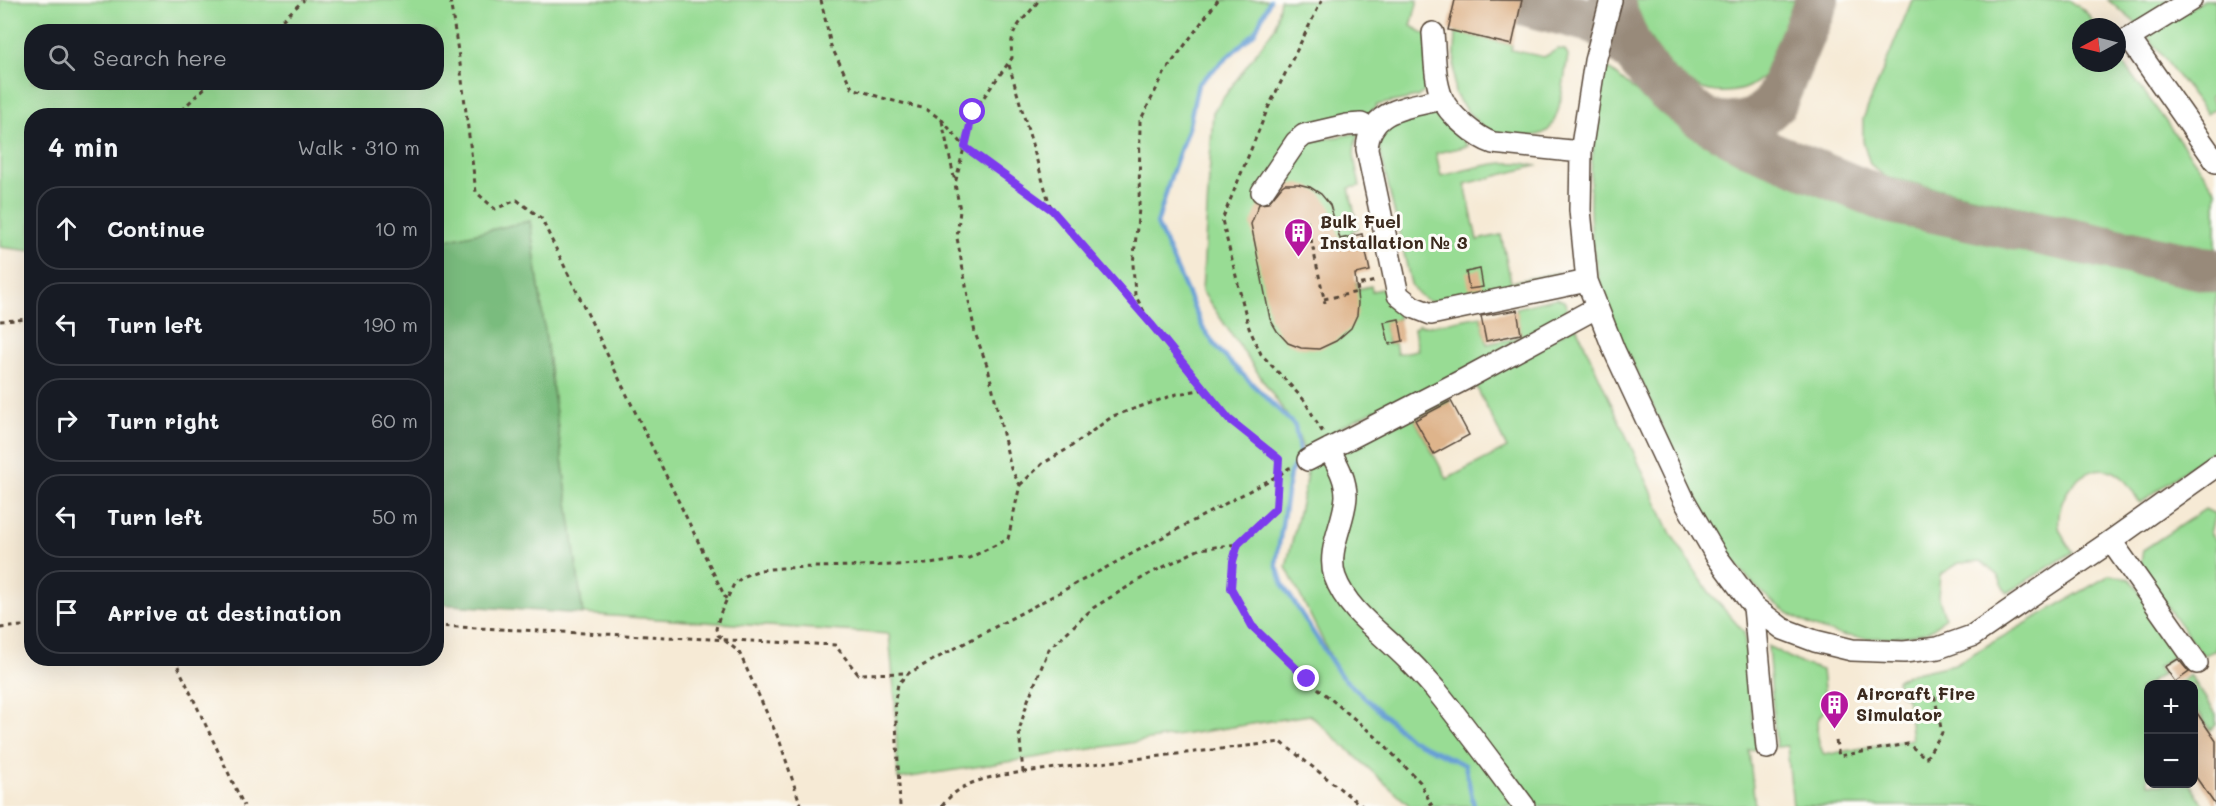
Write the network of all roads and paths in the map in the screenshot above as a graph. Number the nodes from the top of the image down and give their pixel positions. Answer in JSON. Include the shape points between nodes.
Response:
{"nodes":[{"id":1,"x":304,"y":0,"type":"edge"},
{"id":2,"x":450,"y":0,"type":"edge"},
{"id":3,"x":821,"y":0,"type":"edge"},
{"id":4,"x":1040,"y":0,"type":"edge"},
{"id":5,"x":1218,"y":0,"type":"edge"},
{"id":6,"x":1322,"y":0,"type":"edge"},
{"id":7,"x":1611,"y":0,"type":"edge"},
{"id":8,"x":2191,"y":0,"type":"edge"},
{"id":9,"x":278,"y":24,"type":"edge"},
{"id":10,"x":1433,"y":33,"type":"dead end"},
{"id":11,"x":1008,"y":64,"type":"junction"},
{"id":12,"x":203,"y":90,"type":"edge"},
{"id":13,"x":1442,"y":99,"type":"junction"},
{"id":14,"x":183,"y":108,"type":"edge"},
{"id":15,"x":942,"y":120,"type":"junction"},
{"id":16,"x":1371,"y":129,"type":"junction"},
{"id":17,"x":965,"y":147,"type":"junction"},
{"id":18,"x":1581,"y":152,"type":"junction"},
{"id":19,"x":2216,"y":162,"type":"edge"},
{"id":20,"x":955,"y":184,"type":"junction"},
{"id":21,"x":1262,"y":192,"type":"dead end"},
{"id":22,"x":1052,"y":210,"type":"junction"},
{"id":23,"x":1306,"y":221,"type":"dead end"},
{"id":24,"x":1377,"y":280,"type":"dead end"},
{"id":25,"x":1587,"y":282,"type":"junction"},
{"id":26,"x":1596,"y":308,"type":"junction"},
{"id":27,"x":24,"y":320,"type":"edge"},
{"id":28,"x":0,"y":321,"type":"edge"},
{"id":29,"x":1151,"y":324,"type":"junction"},
{"id":30,"x":1206,"y":389,"type":"junction"},
{"id":31,"x":1329,"y":449,"type":"junction"},
{"id":32,"x":1298,"y":464,"type":"joint"},
{"id":33,"x":2216,"y":466,"type":"edge"},
{"id":34,"x":1279,"y":475,"type":"junction"},
{"id":35,"x":1020,"y":485,"type":"junction"},
{"id":36,"x":2111,"y":541,"type":"junction"},
{"id":37,"x":1238,"y":544,"type":"junction"},
{"id":38,"x":726,"y":599,"type":"junction"},
{"id":39,"x":1754,"y":607,"type":"junction"},
{"id":40,"x":24,"y":626,"type":"edge"},
{"id":41,"x":444,"y":626,"type":"edge"},
{"id":42,"x":0,"y":628,"type":"edge"},
{"id":43,"x":723,"y":639,"type":"junction"},
{"id":44,"x":2197,"y":663,"type":"dead end"},
{"id":45,"x":178,"y":666,"type":"edge"},
{"id":46,"x":909,"y":673,"type":"junction"},
{"id":47,"x":1934,"y":694,"type":"dead end"},
{"id":48,"x":1836,"y":741,"type":"dead end"},
{"id":49,"x":1767,"y":748,"type":"dead end"},
{"id":50,"x":1023,"y":772,"type":"junction"},
{"id":51,"x":244,"y":806,"type":"edge"},
{"id":52,"x":801,"y":806,"type":"edge"},
{"id":53,"x":900,"y":806,"type":"edge"},
{"id":54,"x":942,"y":806,"type":"edge"},
{"id":55,"x":1362,"y":806,"type":"edge"},
{"id":56,"x":1432,"y":806,"type":"edge"},
{"id":57,"x":1524,"y":806,"type":"edge"}],
"edges":[{"from":1,"to":9,"type":"path"},
{"from":2,"to":38,"type":"path","via":[[476,192],[495,209],[518,200],[541,218]]},
{"from":3,"to":15,"type":"path","via":[[831,46],[852,88],[926,110]]},
{"from":4,"to":11,"type":"path","via":[[1014,29]]},
{"from":5,"to":29,"type":"path","via":[[1165,72],[1140,121],[1139,209],[1133,264],[1136,295]]},
{"from":6,"to":31,"type":"path","via":[[1268,108],[1222,220],[1249,328],[1261,354],[1304,400]]},
{"from":7,"to":18,"type":"street","via":[[1595,61]]},
{"from":8,"to":19,"type":"street","via":[[2129,38]]},
{"from":10,"to":13,"type":"street"},
{"from":11,"to":17,"type":"path","via":[[973,112]]},
{"from":11,"to":22,"type":"path"},
{"from":12,"to":14,"type":"path"},
{"from":13,"to":16,"type":"street","via":[[1389,112]]},
{"from":13,"to":18,"type":"street","via":[[1482,140]]},
{"from":15,"to":17,"type":"path"},
{"from":15,"to":20,"type":"path"},
{"from":16,"to":21,"type":"street","via":[[1361,124],[1347,125],[1304,135]]},
{"from":16,"to":25,"type":"street","via":[[1367,149],[1398,295],[1406,302],[1431,314]]},
{"from":17,"to":20,"type":"path"},
{"from":17,"to":22,"type":"path"},
{"from":18,"to":25,"type":"street","via":[[1580,210]]},
{"from":20,"to":35,"type":"path","via":[[960,210],[957,238],[975,333],[988,368],[1011,469]]},
{"from":22,"to":29,"type":"path"},
{"from":23,"to":24,"type":"path","via":[[1324,301],[1358,292],[1357,285]]},
{"from":25,"to":26,"type":"street"},
{"from":26,"to":31,"type":"street"},
{"from":26,"to":39,"type":"street","via":[[1684,500],[1717,556]]},
{"from":27,"to":28,"type":"path"},
{"from":29,"to":30,"type":"path"},
{"from":30,"to":34,"type":"path","via":[[1229,419],[1279,459]]},
{"from":30,"to":35,"type":"path","via":[[1177,394],[1113,416],[1042,464]]},
{"from":31,"to":32,"type":"street"},
{"from":31,"to":57,"type":"street","via":[[1343,476],[1346,494],[1334,558],[1334,575],[1343,592],[1437,692]]},
{"from":32,"to":34,"type":"path"},
{"from":33,"to":36,"type":"street"},
{"from":34,"to":37,"type":"path","via":[[1276,508]]},
{"from":34,"to":46,"type":"path"},
{"from":35,"to":38,"type":"path","via":[[1008,539],[969,558],[930,564],[760,570],[734,584]]},
{"from":36,"to":39,"type":"street","via":[[1972,636],[1938,648],[1904,652],[1852,650],[1783,629]]},
{"from":36,"to":44,"type":"street"},
{"from":37,"to":50,"type":"path","via":[[1200,549],[1149,574],[1093,608],[1049,649],[1019,731]]},
{"from":37,"to":56,"type":"path","via":[[1231,588],[1252,626],[1376,737],[1420,782]]},
{"from":38,"to":43,"type":"path","via":[[716,629]]},
{"from":39,"to":49,"type":"street"},
{"from":40,"to":42,"type":"path"},
{"from":41,"to":43,"type":"path"},
{"from":43,"to":46,"type":"path","via":[[835,645],[858,674]]},
{"from":43,"to":52,"type":"path","via":[[739,652],[780,742]]},
{"from":45,"to":51,"type":"path"},
{"from":46,"to":53,"type":"path","via":[[898,684],[895,700]]},
{"from":47,"to":48,"type":"path","via":[[1941,734],[1926,758],[1908,744],[1839,756]]},
{"from":50,"to":54,"type":"path","via":[[979,780],[956,790]]},
{"from":50,"to":55,"type":"path","via":[[1281,742]]}]}
